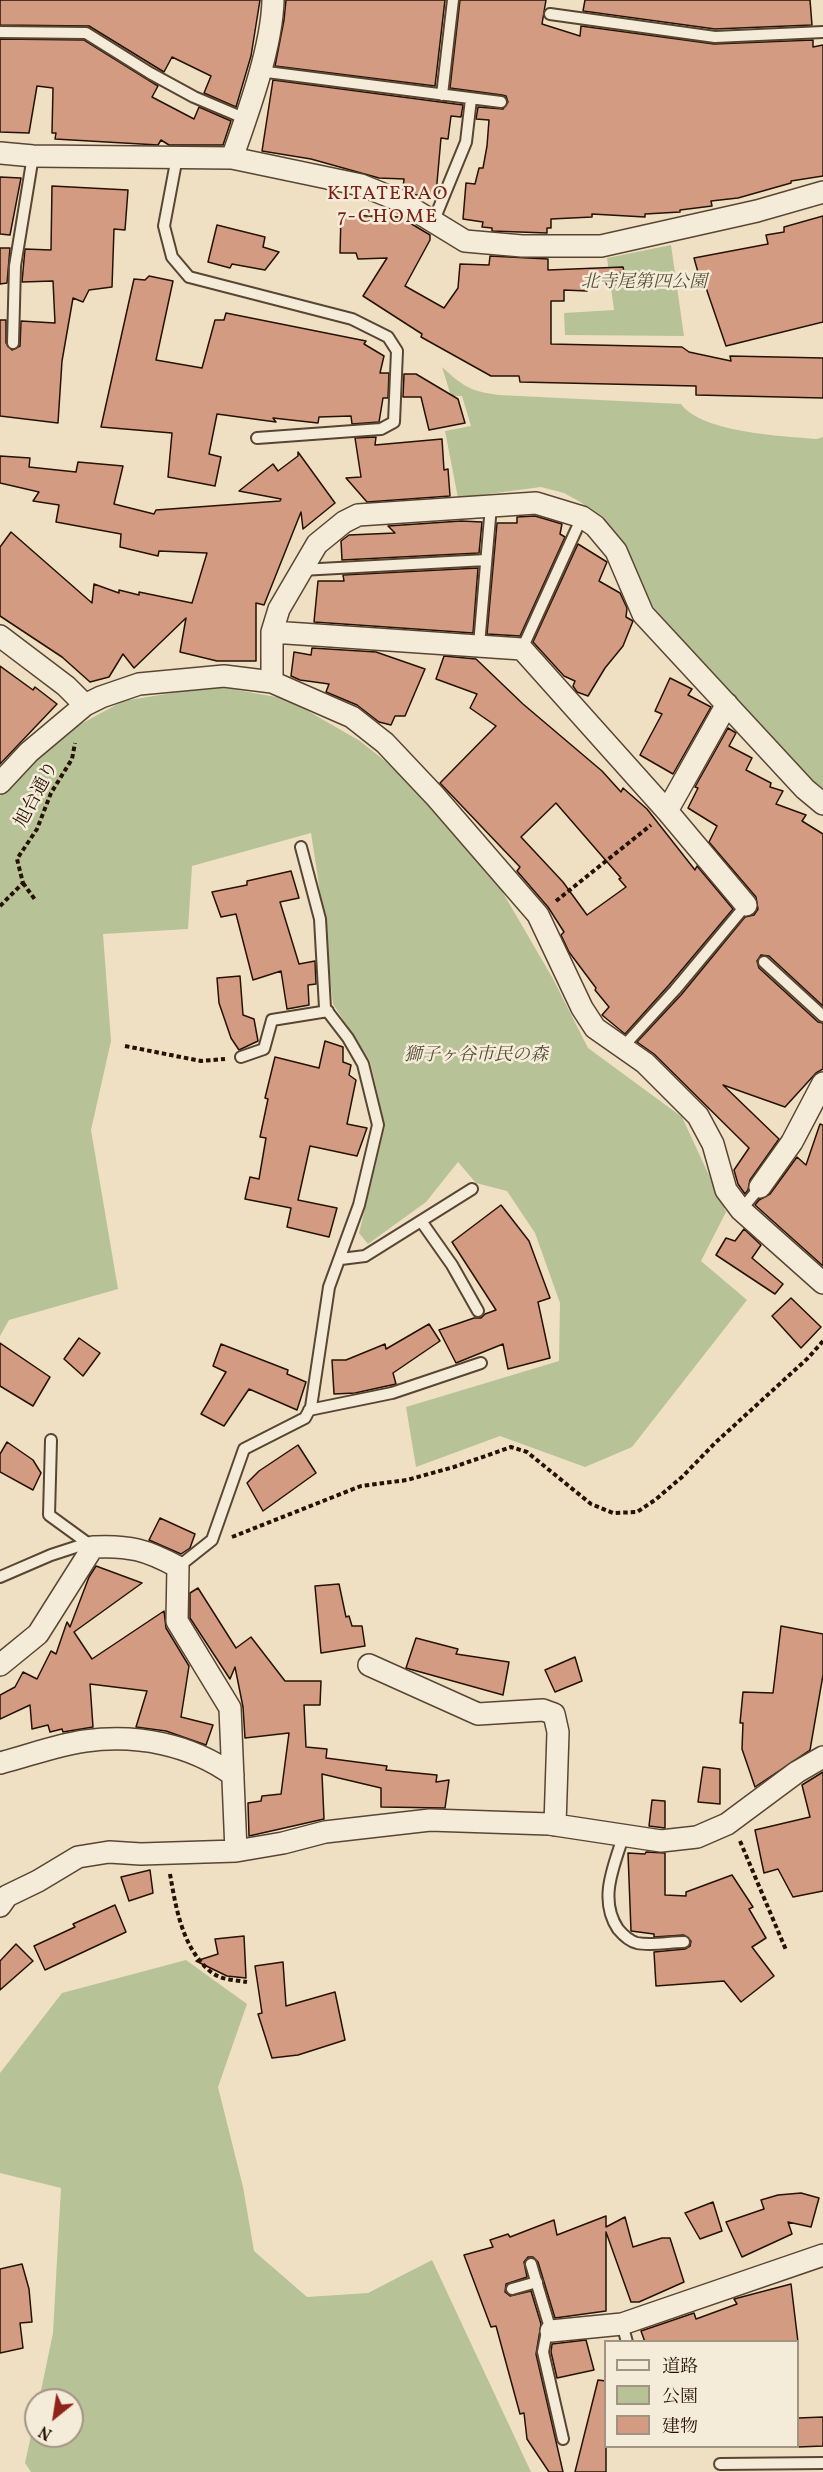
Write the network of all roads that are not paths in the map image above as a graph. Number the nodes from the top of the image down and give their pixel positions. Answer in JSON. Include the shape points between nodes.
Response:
{"nodes":[{"id":1,"x":273,"y":0,"type":"edge"},
{"id":2,"x":453,"y":0,"type":"edge"},
{"id":3,"x":550,"y":14,"type":"dead end"},
{"id":4,"x":0,"y":32,"type":"edge"},
{"id":5,"x":823,"y":32,"type":"edge"},
{"id":6,"x":259,"y":71,"type":"junction"},
{"id":7,"x":442,"y":95,"type":"junction"},
{"id":8,"x":471,"y":99,"type":"junction"},
{"id":9,"x":501,"y":102,"type":"dead end"},
{"id":10,"x":246,"y":119,"type":"junction"},
{"id":11,"x":0,"y":153,"type":"edge"},
{"id":12,"x":33,"y":156,"type":"junction"},
{"id":13,"x":177,"y":158,"type":"junction"},
{"id":14,"x":232,"y":158,"type":"junction"},
{"id":15,"x":823,"y":192,"type":"edge"},
{"id":16,"x":434,"y":220,"type":"junction"},
{"id":17,"x":13,"y":343,"type":"dead end"},
{"id":18,"x":256,"y":438,"type":"dead end"},
{"id":19,"x":490,"y":506,"type":"junction"},
{"id":20,"x":582,"y":517,"type":"junction"},
{"id":21,"x":486,"y":560,"type":"junction"},
{"id":22,"x":301,"y":570,"type":"junction"},
{"id":23,"x":272,"y":632,"type":"junction"},
{"id":24,"x":0,"y":636,"type":"edge"},
{"id":25,"x":479,"y":645,"type":"junction"},
{"id":26,"x":522,"y":649,"type":"junction"},
{"id":27,"x":272,"y":682,"type":"junction"},
{"id":28,"x":727,"y":704,"type":"junction"},
{"id":29,"x":85,"y":705,"type":"junction"},
{"id":30,"x":0,"y":783,"type":"edge"},
{"id":31,"x":823,"y":804,"type":"edge"},
{"id":32,"x":668,"y":811,"type":"junction"},
{"id":33,"x":301,"y":847,"type":"dead end"},
{"id":34,"x":746,"y":905,"type":"joint"},
{"id":35,"x":764,"y":962,"type":"dead end"},
{"id":36,"x":328,"y":1011,"type":"junction"},
{"id":37,"x":823,"y":1016,"type":"edge"},
{"id":38,"x":622,"y":1048,"type":"junction"},
{"id":39,"x":241,"y":1057,"type":"road end"},
{"id":40,"x":823,"y":1083,"type":"edge"},
{"id":41,"x":760,"y":1187,"type":"joint"},
{"id":42,"x":472,"y":1189,"type":"dead end"},
{"id":43,"x":741,"y":1210,"type":"junction"},
{"id":44,"x":421,"y":1221,"type":"junction"},
{"id":45,"x":341,"y":1259,"type":"junction"},
{"id":46,"x":823,"y":1283,"type":"edge"},
{"id":47,"x":478,"y":1311,"type":"dead end"},
{"id":48,"x":481,"y":1363,"type":"dead end"},
{"id":49,"x":309,"y":1410,"type":"junction"},
{"id":50,"x":51,"y":1440,"type":"dead end"},
{"id":51,"x":90,"y":1545,"type":"junction"},
{"id":52,"x":178,"y":1567,"type":"junction"},
{"id":53,"x":0,"y":1577,"type":"edge"},
{"id":54,"x":0,"y":1665,"type":"edge"},
{"id":55,"x":369,"y":1665,"type":"dead end"},
{"id":56,"x":823,"y":1757,"type":"edge"},
{"id":57,"x":0,"y":1763,"type":"edge"},
{"id":58,"x":233,"y":1775,"type":"junction"},
{"id":59,"x":555,"y":1825,"type":"junction"},
{"id":60,"x":624,"y":1834,"type":"junction"},
{"id":61,"x":236,"y":1851,"type":"junction"},
{"id":62,"x":0,"y":1906,"type":"edge"},
{"id":63,"x":684,"y":1942,"type":"dead end"},
{"id":64,"x":823,"y":2255,"type":"edge"},
{"id":65,"x":531,"y":2264,"type":"dead end"},
{"id":66,"x":537,"y":2282,"type":"junction"},
{"id":67,"x":512,"y":2289,"type":"dead end"},
{"id":68,"x":552,"y":2331,"type":"junction"},
{"id":69,"x":625,"y":2333,"type":"edge"},
{"id":70,"x":562,"y":2439,"type":"dead end"},
{"id":71,"x":823,"y":2463,"type":"edge"},
{"id":72,"x":720,"y":2464,"type":"dead end"}],
"edges":[{"from":1,"to":6,"type":"street","via":[[273,22]]},
{"from":2,"to":7,"type":"lane"},
{"from":3,"to":5,"type":"lane","via":[[715,37]]},
{"from":4,"to":10,"type":"lane","via":[[86,33],[194,97]]},
{"from":6,"to":7,"type":"lane"},
{"from":6,"to":10,"type":"street"},
{"from":7,"to":8,"type":"lane"},
{"from":8,"to":9,"type":"lane"},
{"from":8,"to":16,"type":"lane","via":[[466,142]]},
{"from":10,"to":14,"type":"street"},
{"from":11,"to":12,"type":"street"},
{"from":12,"to":13,"type":"street"},
{"from":12,"to":17,"type":"lane","via":[[15,266]]},
{"from":13,"to":14,"type":"street"},
{"from":13,"to":18,"type":"lane","via":[[164,226],[172,257],[189,277],[352,319],[388,337],[397,351],[394,422],[381,429]]},
{"from":14,"to":16,"type":"street","via":[[361,185]]},
{"from":15,"to":16,"type":"street","via":[[601,246],[465,241]]},
{"from":19,"to":20,"type":"street","via":[[536,503]]},
{"from":19,"to":21,"type":"lane"},
{"from":19,"to":22,"type":"street","via":[[358,515],[317,544]]},
{"from":20,"to":26,"type":"lane"},
{"from":20,"to":28,"type":"street","via":[[616,551],[643,615]]},
{"from":21,"to":22,"type":"lane"},
{"from":21,"to":25,"type":"lane"},
{"from":22,"to":23,"type":"street","via":[[279,609]]},
{"from":23,"to":25,"type":"street"},
{"from":23,"to":27,"type":"street"},
{"from":24,"to":29,"type":"street"},
{"from":25,"to":26,"type":"street"},
{"from":26,"to":32,"type":"street"},
{"from":27,"to":29,"type":"street","via":[[224,676],[139,684]]},
{"from":27,"to":38,"type":"street","via":[[352,717],[385,743],[538,915],[582,1008],[595,1028]]},
{"from":28,"to":31,"type":"street"},
{"from":28,"to":32,"type":"street"},
{"from":29,"to":30,"type":"street","via":[[29,752]]},
{"from":32,"to":34,"type":"street"},
{"from":33,"to":36,"type":"lane","via":[[320,919]]},
{"from":34,"to":38,"type":"lane"},
{"from":35,"to":37,"type":"lane"},
{"from":36,"to":39,"type":"lane","via":[[272,1020],[264,1049]]},
{"from":36,"to":45,"type":"lane","via":[[363,1064],[378,1125]]},
{"from":38,"to":43,"type":"street","via":[[645,1063],[698,1116],[713,1144],[726,1190]]},
{"from":40,"to":41,"type":"street","via":[[792,1142]]},
{"from":41,"to":43,"type":"lane"},
{"from":42,"to":44,"type":"lane"},
{"from":43,"to":46,"type":"street"},
{"from":44,"to":45,"type":"lane","via":[[365,1256]]},
{"from":44,"to":47,"type":"lane"},
{"from":45,"to":49,"type":"lane","via":[[329,1287]]},
{"from":48,"to":49,"type":"lane","via":[[392,1393]]},
{"from":49,"to":52,"type":"lane","via":[[305,1418],[244,1449],[212,1540]]},
{"from":50,"to":51,"type":"lane","via":[[49,1515]]},
{"from":51,"to":52,"type":"street","via":[[120,1545],[148,1551]]},
{"from":51,"to":53,"type":"lane","via":[[51,1555]]},
{"from":51,"to":54,"type":"street","via":[[38,1634]]},
{"from":52,"to":58,"type":"street","via":[[177,1621],[230,1708]]},
{"from":55,"to":59,"type":"street","via":[[478,1714],[543,1710],[554,1714],[558,1732]]},
{"from":56,"to":60,"type":"street","via":[[731,1821],[697,1837],[661,1841]]},
{"from":57,"to":58,"type":"street","via":[[84,1742],[128,1739],[177,1747],[212,1760]]},
{"from":58,"to":61,"type":"street"},
{"from":59,"to":60,"type":"street"},
{"from":59,"to":61,"type":"street","via":[[430,1820],[325,1832]]},
{"from":60,"to":63,"type":"lane","via":[[609,1883],[607,1899],[612,1919],[623,1935],[636,1943]]},
{"from":61,"to":62,"type":"street","via":[[109,1852],[78,1857],[8,1896]]},
{"from":64,"to":69,"type":"street"},
{"from":65,"to":66,"type":"lane"},
{"from":66,"to":67,"type":"lane"},
{"from":66,"to":68,"type":"lane"},
{"from":68,"to":69,"type":"street"},
{"from":68,"to":70,"type":"lane","via":[[548,2331],[543,2352]]},
{"from":71,"to":72,"type":"lane"}]}
